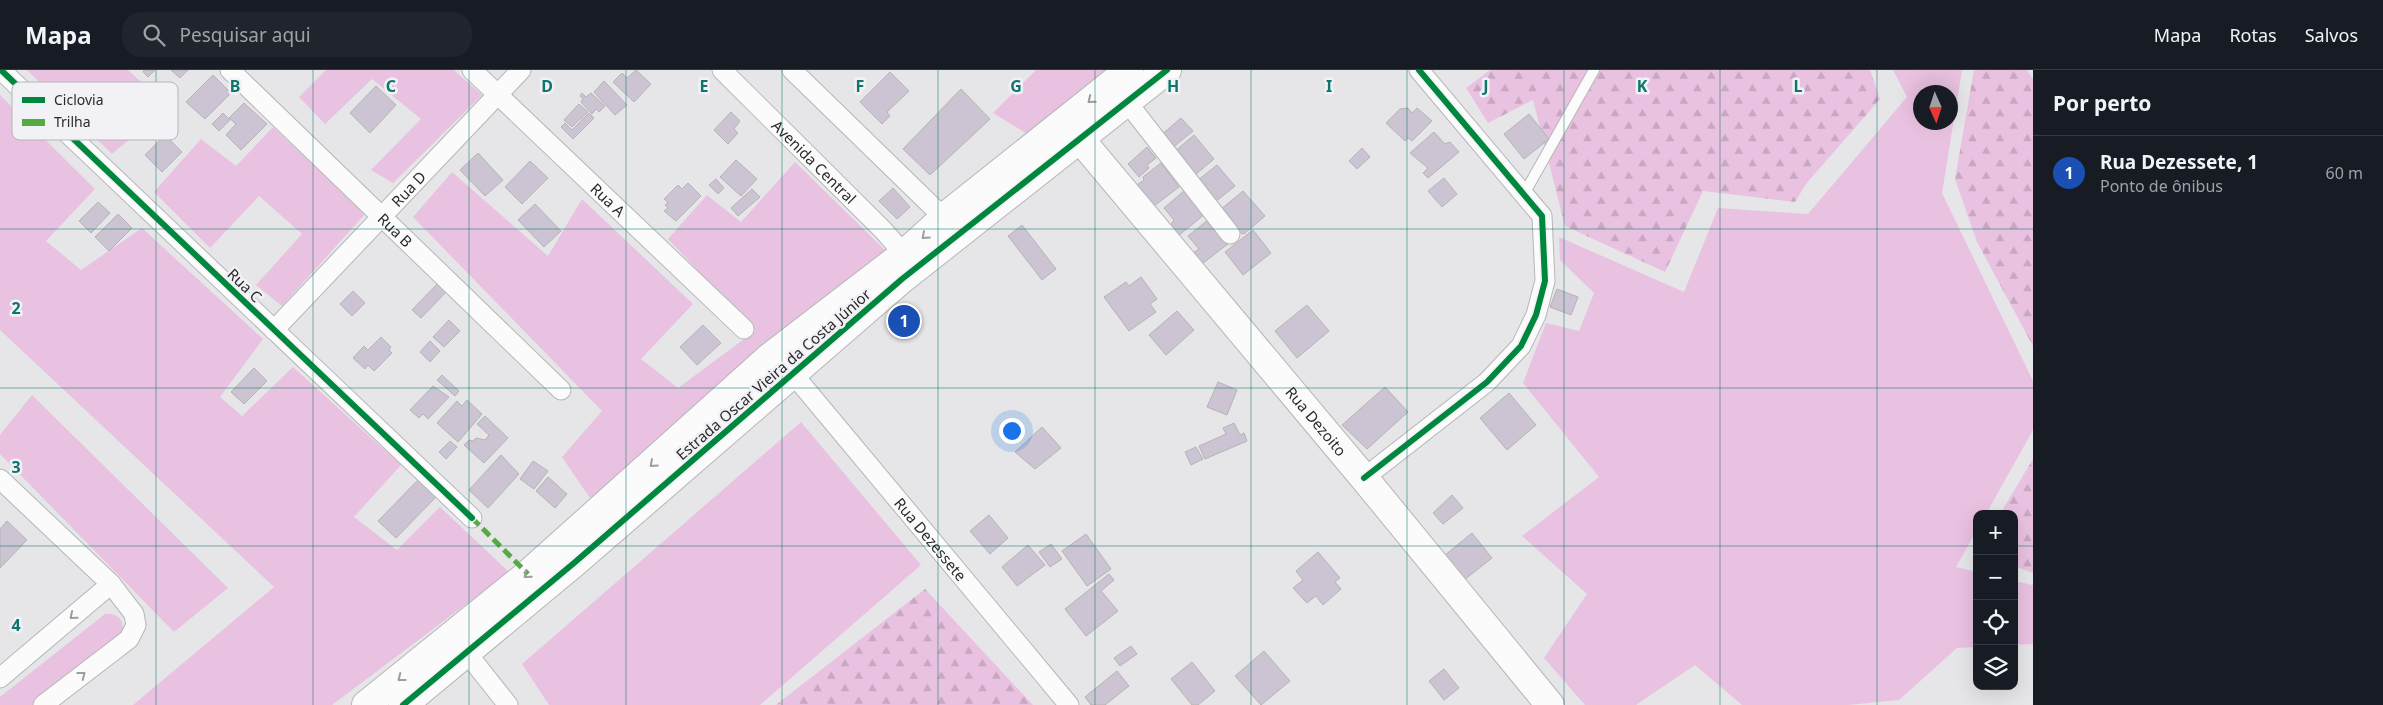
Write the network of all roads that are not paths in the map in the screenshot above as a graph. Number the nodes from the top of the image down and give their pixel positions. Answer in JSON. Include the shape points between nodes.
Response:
{"nodes":[{"id":1,"x":1,"y":70,"type":"edge"},
{"id":2,"x":230,"y":70,"type":"edge"},
{"id":3,"x":472,"y":70,"type":"edge"},
{"id":4,"x":521,"y":70,"type":"edge"},
{"id":5,"x":722,"y":70,"type":"edge"},
{"id":6,"x":792,"y":70,"type":"edge"},
{"id":7,"x":1130,"y":70,"type":"edge"},
{"id":8,"x":1167,"y":70,"type":"edge"},
{"id":9,"x":1419,"y":70,"type":"edge"},
{"id":10,"x":1594,"y":70,"type":"edge"},
{"id":11,"x":14,"y":82,"type":"edge"},
{"id":12,"x":498,"y":94,"type":"junction"},
{"id":13,"x":1127,"y":102,"type":"junction"},
{"id":14,"x":1080,"y":139,"type":"junction"},
{"id":15,"x":74,"y":140,"type":"edge"},
{"id":16,"x":1524,"y":194,"type":"junction"},
{"id":17,"x":947,"y":215,"type":"junction"},
{"id":18,"x":382,"y":216,"type":"junction"},
{"id":19,"x":1230,"y":234,"type":"dead end"},
{"id":20,"x":904,"y":254,"type":"junction"},
{"id":21,"x":744,"y":329,"type":"dead end"},
{"id":22,"x":274,"y":330,"type":"junction"},
{"id":23,"x":793,"y":374,"type":"junction"},
{"id":24,"x":561,"y":390,"type":"dead end"},
{"id":25,"x":1364,"y":478,"type":"junction"},
{"id":26,"x":0,"y":479,"type":"edge"},
{"id":27,"x":472,"y":518,"type":"dead end"},
{"id":28,"x":111,"y":584,"type":"junction"},
{"id":29,"x":466,"y":652,"type":"junction"},
{"id":30,"x":0,"y":678,"type":"edge"},
{"id":31,"x":43,"y":705,"type":"edge"},
{"id":32,"x":366,"y":705,"type":"edge"},
{"id":33,"x":403,"y":705,"type":"edge"},
{"id":34,"x":508,"y":705,"type":"edge"},
{"id":35,"x":1069,"y":705,"type":"edge"},
{"id":36,"x":1550,"y":705,"type":"edge"}],
"edges":[{"from":1,"to":11,"type":"street","name":"Rua C"},
{"from":2,"to":18,"type":"street","name":"Rua B"},
{"from":3,"to":12,"type":"street","name":"Rua A"},
{"from":4,"to":12,"type":"street","name":"Rua D"},
{"from":5,"to":20,"type":"street","name":"Avenida Central"},
{"from":6,"to":17,"type":"street","via":[[936,210]]},
{"from":7,"to":17,"type":"main road","name":"Estrada Oscar Vieira da Costa Júnior","one_way":true},
{"from":8,"to":13,"type":"main road","name":"Estrada Oscar Vieira da Costa Júnior"},
{"from":9,"to":16,"type":"street"},
{"from":10,"to":16,"type":"lane"},
{"from":12,"to":18,"type":"street","name":"Rua D"},
{"from":12,"to":21,"type":"street","name":"Rua A"},
{"from":13,"to":14,"type":"main road","name":"Estrada Oscar Vieira da Costa Júnior"},
{"from":13,"to":19,"type":"street"},
{"from":14,"to":23,"type":"main road","name":"Estrada Oscar Vieira da Costa Júnior","via":[[916,268]]},
{"from":14,"to":25,"type":"main road","name":"Rua Dezoito"},
{"from":15,"to":22,"type":"street","name":"Rua C"},
{"from":16,"to":25,"type":"street","via":[[1542,216],[1545,281],[1536,315],[1521,346],[1487,382]]},
{"from":17,"to":20,"type":"main road","name":"Estrada Oscar Vieira da Costa Júnior","one_way":true},
{"from":18,"to":22,"type":"street","name":"Rua D"},
{"from":18,"to":24,"type":"street","name":"Rua B"},
{"from":20,"to":32,"type":"main road","name":"Estrada Oscar Vieira da Costa Júnior","one_way":true,"via":[[770,357],[528,574]]},
{"from":22,"to":27,"type":"street","name":"Rua C"},
{"from":23,"to":29,"type":"main road","name":"Estrada Oscar Vieira da Costa Júnior","via":[[574,564]]},
{"from":23,"to":35,"type":"street","name":"Rua Dezessete"},
{"from":25,"to":36,"type":"main road","name":"Rua Dezoito"},
{"from":26,"to":28,"type":"street"},
{"from":28,"to":30,"type":"street","one_way":true},
{"from":31,"to":28,"type":"street","one_way":true,"via":[[134,632],[134,614]]},
{"from":29,"to":33,"type":"main road","name":"Estrada Oscar Vieira da Costa Júnior"},
{"from":29,"to":34,"type":"street"}]}
